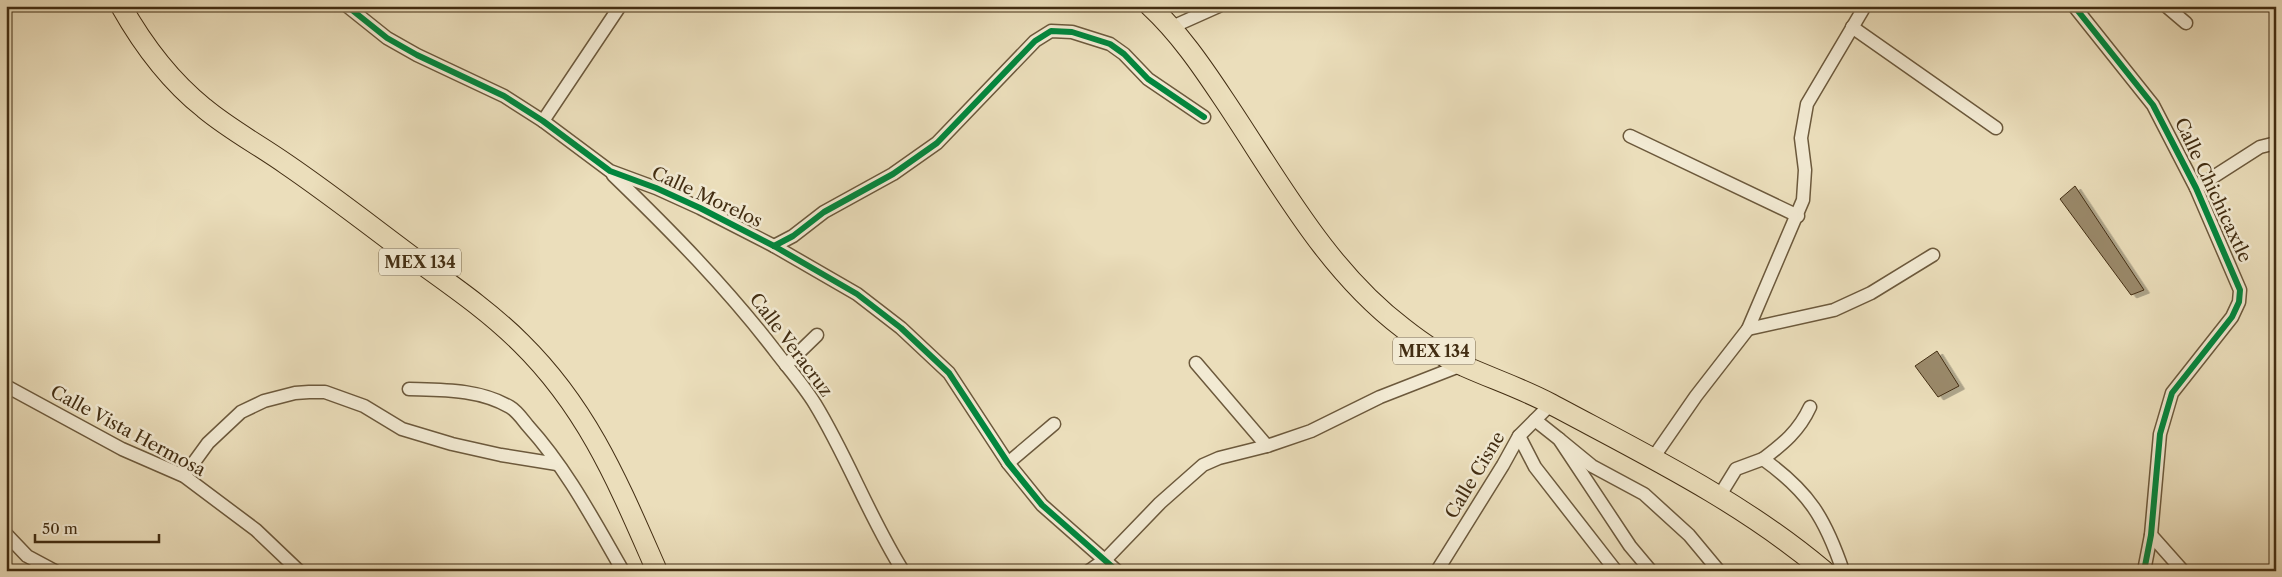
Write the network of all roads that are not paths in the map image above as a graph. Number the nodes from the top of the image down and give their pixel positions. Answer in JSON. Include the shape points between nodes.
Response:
{"nodes":[{"id":1,"x":121,"y":6,"type":"edge"},
{"id":2,"x":348,"y":6,"type":"edge"},
{"id":3,"x":620,"y":6,"type":"edge"},
{"id":4,"x":1150,"y":6,"type":"edge"},
{"id":5,"x":1219,"y":6,"type":"edge"},
{"id":6,"x":1865,"y":6,"type":"edge"},
{"id":7,"x":2074,"y":6,"type":"edge"},
{"id":8,"x":2166,"y":6,"type":"edge"},
{"id":9,"x":2186,"y":23,"type":"dead end"},
{"id":10,"x":1172,"y":27,"type":"junction"},
{"id":11,"x":1852,"y":27,"type":"junction"},
{"id":12,"x":1204,"y":116,"type":"dead end"},
{"id":13,"x":543,"y":121,"type":"junction"},
{"id":14,"x":1996,"y":128,"type":"dead end"},
{"id":15,"x":1630,"y":136,"type":"dead end"},
{"id":16,"x":2276,"y":146,"type":"edge"},
{"id":17,"x":610,"y":171,"type":"junction"},
{"id":18,"x":2196,"y":188,"type":"junction"},
{"id":19,"x":1798,"y":216,"type":"junction"},
{"id":20,"x":774,"y":246,"type":"junction"},
{"id":21,"x":1933,"y":255,"type":"dead end"},
{"id":22,"x":1748,"y":329,"type":"junction"},
{"id":23,"x":817,"y":335,"type":"dead end"},
{"id":24,"x":1196,"y":364,"type":"dead end"},
{"id":25,"x":786,"y":365,"type":"junction"},
{"id":26,"x":1462,"y":365,"type":"junction"},
{"id":27,"x":6,"y":386,"type":"edge"},
{"id":28,"x":409,"y":389,"type":"dead end"},
{"id":29,"x":1551,"y":404,"type":"junction"},
{"id":30,"x":1810,"y":408,"type":"dead end"},
{"id":31,"x":1535,"y":420,"type":"junction"},
{"id":32,"x":1054,"y":424,"type":"dead end"},
{"id":33,"x":1519,"y":436,"type":"junction"},
{"id":34,"x":1559,"y":439,"type":"junction"},
{"id":35,"x":1267,"y":446,"type":"junction"},
{"id":36,"x":1653,"y":458,"type":"junction"},
{"id":37,"x":1763,"y":459,"type":"junction"},
{"id":38,"x":1008,"y":463,"type":"junction"},
{"id":39,"x":558,"y":464,"type":"junction"},
{"id":40,"x":184,"y":476,"type":"junction"},
{"id":41,"x":1720,"y":495,"type":"junction"},
{"id":42,"x":6,"y":534,"type":"edge"},
{"id":43,"x":2151,"y":535,"type":"junction"},
{"id":44,"x":1106,"y":559,"type":"junction"},
{"id":45,"x":898,"y":569,"type":"edge"},
{"id":46,"x":55,"y":571,"type":"edge"},
{"id":47,"x":299,"y":571,"type":"edge"},
{"id":48,"x":623,"y":571,"type":"edge"},
{"id":49,"x":657,"y":571,"type":"edge"},
{"id":50,"x":1089,"y":571,"type":"edge"},
{"id":51,"x":1117,"y":571,"type":"edge"},
{"id":52,"x":1437,"y":571,"type":"edge"},
{"id":53,"x":1616,"y":571,"type":"edge"},
{"id":54,"x":1651,"y":571,"type":"edge"},
{"id":55,"x":1719,"y":571,"type":"edge"},
{"id":56,"x":1824,"y":571,"type":"edge"},
{"id":57,"x":1843,"y":571,"type":"edge"},
{"id":58,"x":2144,"y":571,"type":"edge"},
{"id":59,"x":2183,"y":571,"type":"edge"}],
"edges":[{"from":1,"to":49,"type":"main road","number":"MEX 134","via":[[162,69],[204,108],[474,302],[521,342],[557,382],[593,434]]},
{"from":2,"to":13,"type":"street","name":"Calle Morelos","via":[[387,38],[417,56],[504,96]]},
{"from":3,"to":13,"type":"street"},
{"from":4,"to":10,"type":"main road","number":"MEX 134"},
{"from":5,"to":10,"type":"street"},
{"from":6,"to":11,"type":"street"},
{"from":7,"to":18,"type":"street","name":"Calle Chichicaxtle","via":[[2153,105]]},
{"from":8,"to":9,"type":"street"},
{"from":10,"to":26,"type":"main road","number":"MEX 134","via":[[1342,273],[1370,302],[1403,328]]},
{"from":11,"to":14,"type":"street"},
{"from":11,"to":19,"type":"street","via":[[1807,104],[1801,138],[1805,170],[1803,200]]},
{"from":12,"to":20,"type":"street","via":[[1148,79],[1110,44],[1072,32],[1051,31],[1035,41],[937,143],[894,174],[824,212]]},
{"from":13,"to":17,"type":"street","name":"Calle Morelos"},
{"from":15,"to":19,"type":"street"},
{"from":16,"to":18,"type":"street","via":[[2260,147]]},
{"from":17,"to":20,"type":"street","name":"Calle Morelos","via":[[700,208]]},
{"from":17,"to":25,"type":"street","name":"Calle Veracruz","via":[[734,299]]},
{"from":18,"to":43,"type":"street","name":"Calle Chichicaxtle","via":[[2240,290],[2239,302],[2232,317],[2172,393],[2160,434]]},
{"from":19,"to":22,"type":"street"},
{"from":20,"to":38,"type":"street","name":"Calle Morelos","via":[[857,294],[915,341],[949,373]]},
{"from":21,"to":22,"type":"street","via":[[1871,293],[1834,310]]},
{"from":22,"to":36,"type":"street"},
{"from":23,"to":25,"type":"street"},
{"from":24,"to":35,"type":"street"},
{"from":25,"to":45,"type":"street","name":"Calle Veracruz","via":[[814,402],[840,448]]},
{"from":26,"to":29,"type":"main road","number":"MEX 134"},
{"from":26,"to":35,"type":"street"},
{"from":27,"to":40,"type":"street","name":"Calle Vista Hermosa","via":[[122,449]]},
{"from":28,"to":39,"type":"street","via":[[483,395],[512,408]]},
{"from":29,"to":31,"type":"street","name":"Calle Cisne"},
{"from":29,"to":36,"type":"main road","number":"MEX 134"},
{"from":30,"to":37,"type":"street","via":[[1788,440]]},
{"from":31,"to":33,"type":"street","name":"Calle Cisne"},
{"from":31,"to":34,"type":"street"},
{"from":32,"to":38,"type":"street"},
{"from":33,"to":52,"type":"street","name":"Calle Cisne"},
{"from":33,"to":53,"type":"street","via":[[1535,467]]},
{"from":34,"to":54,"type":"street","via":[[1630,546]]},
{"from":34,"to":55,"type":"street","via":[[1592,466],[1644,494],[1689,535]]},
{"from":35,"to":44,"type":"street","via":[[1203,465],[1160,503]]},
{"from":36,"to":41,"type":"main road","number":"MEX 134"},
{"from":37,"to":41,"type":"street","via":[[1736,469]]},
{"from":37,"to":57,"type":"street","via":[[1804,492],[1822,519]]},
{"from":38,"to":44,"type":"street","name":"Calle Morelos","via":[[1042,505]]},
{"from":39,"to":40,"type":"street","via":[[452,444],[402,429],[364,406],[325,392],[309,392],[264,401],[241,412],[208,443]]},
{"from":39,"to":48,"type":"street"},
{"from":40,"to":47,"type":"street","name":"Calle Vista Hermosa","via":[[256,530]]},
{"from":41,"to":56,"type":"main road","number":"MEX 134"},
{"from":42,"to":46,"type":"street","via":[[27,556]]},
{"from":43,"to":58,"type":"street","name":"Calle Chichicaxtle"},
{"from":43,"to":59,"type":"street"},
{"from":44,"to":50,"type":"street"},
{"from":44,"to":51,"type":"street","name":"Calle Morelos"}]}
